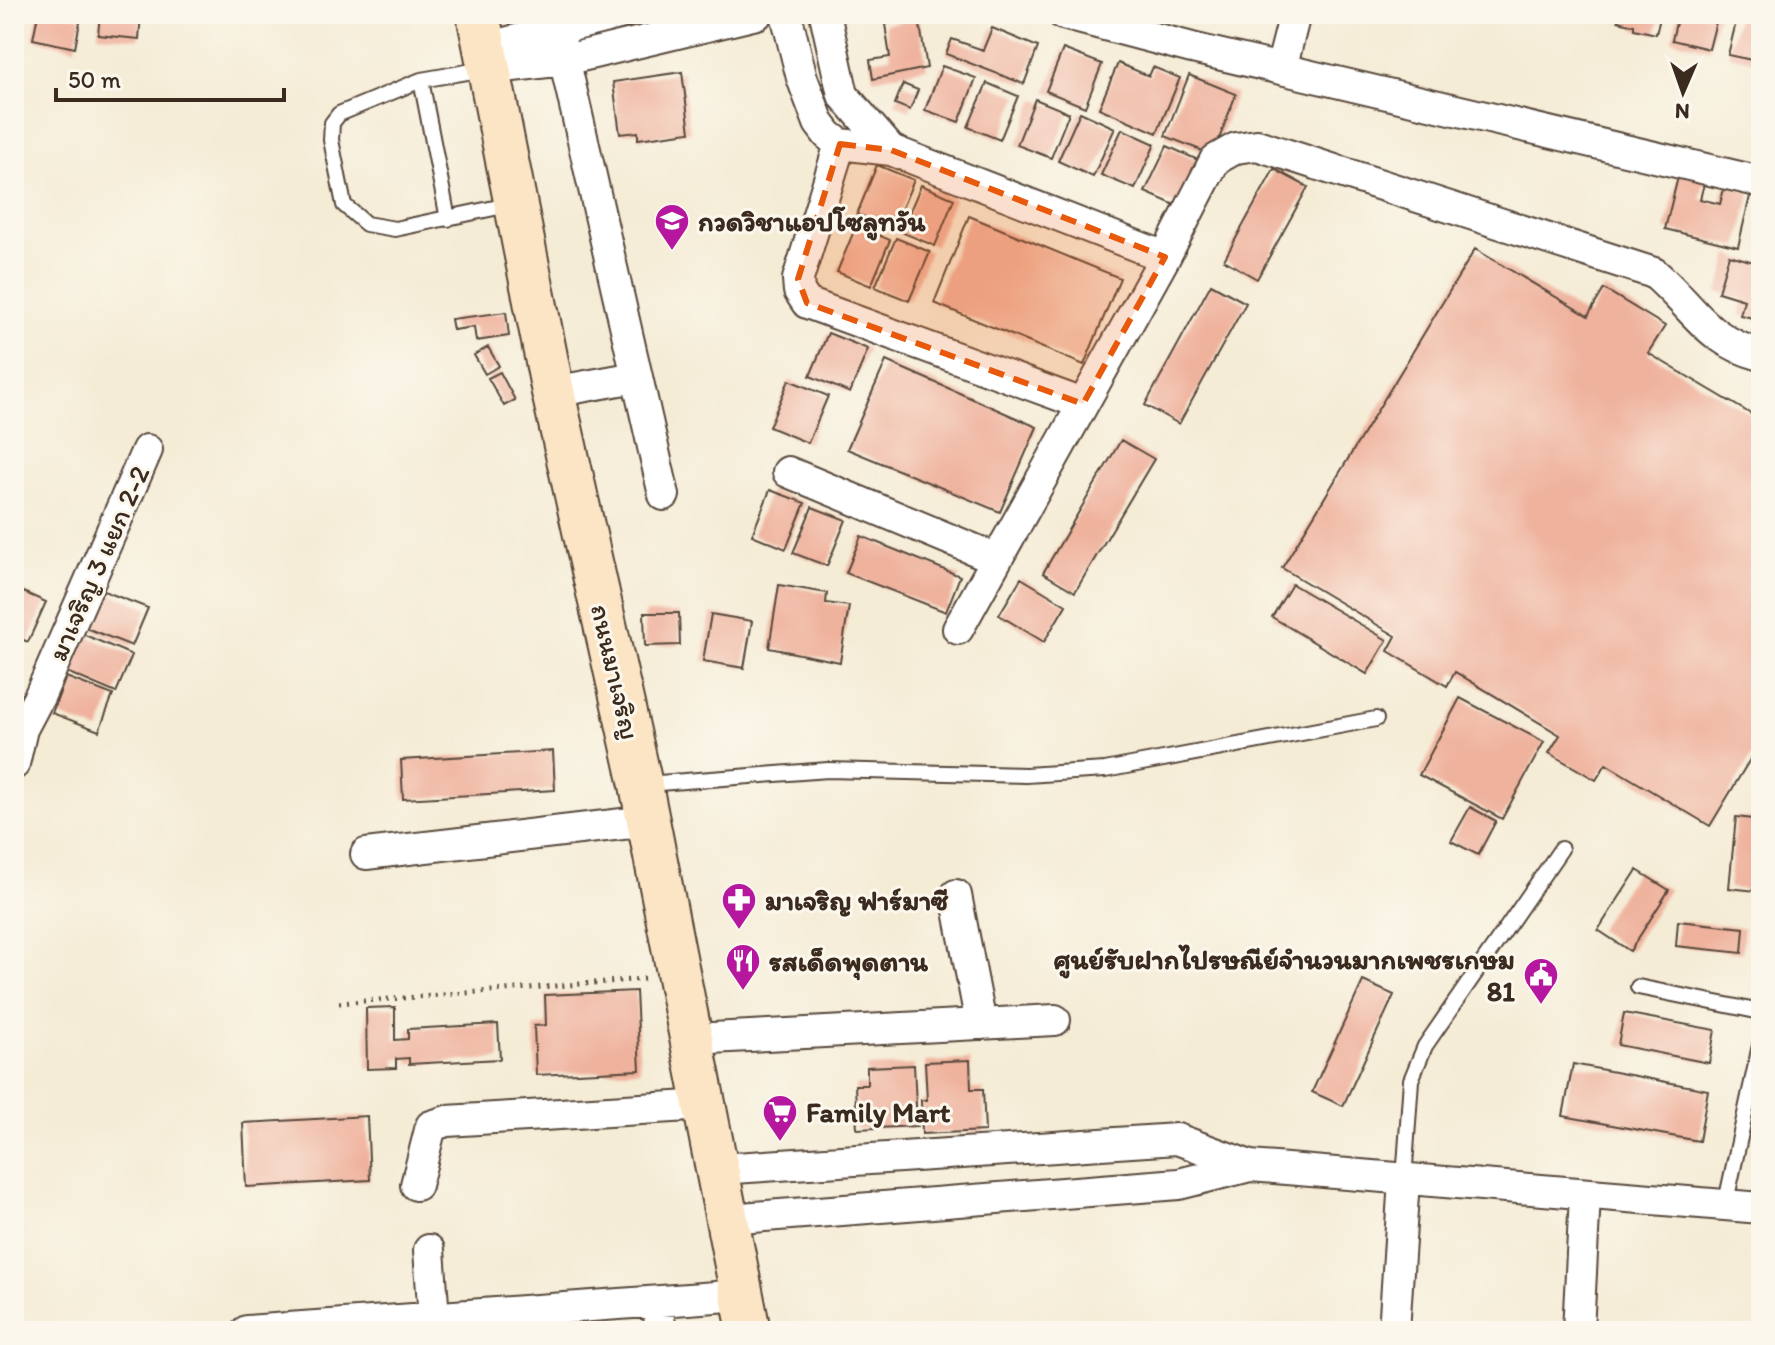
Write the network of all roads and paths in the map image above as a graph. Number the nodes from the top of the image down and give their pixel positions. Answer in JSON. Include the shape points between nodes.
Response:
{"nodes":[{"id":1,"x":619,"y":14,"type":"edge"},
{"id":2,"x":757,"y":14,"type":"edge"},
{"id":3,"x":786,"y":14,"type":"edge"},
{"id":4,"x":825,"y":14,"type":"edge"},
{"id":5,"x":1063,"y":14,"type":"edge"},
{"id":6,"x":1295,"y":14,"type":"edge"},
{"id":7,"x":556,"y":22,"type":"edge"},
{"id":8,"x":484,"y":43,"type":"edge"},
{"id":9,"x":565,"y":60,"type":"junction"},
{"id":10,"x":1281,"y":69,"type":"junction"},
{"id":11,"x":421,"y":80,"type":"junction"},
{"id":12,"x":840,"y":144,"type":"junction"},
{"id":13,"x":891,"y":150,"type":"junction"},
{"id":14,"x":1761,"y":182,"type":"edge"},
{"id":15,"x":515,"y":204,"type":"junction"},
{"id":16,"x":448,"y":219,"type":"junction"},
{"id":17,"x":1165,"y":257,"type":"junction"},
{"id":18,"x":1761,"y":355,"type":"edge"},
{"id":19,"x":636,"y":377,"type":"junction"},
{"id":20,"x":553,"y":392,"type":"junction"},
{"id":21,"x":1083,"y":404,"type":"junction"},
{"id":22,"x":147,"y":450,"type":"dead end"},
{"id":23,"x":788,"y":472,"type":"dead end"},
{"id":24,"x":664,"y":495,"type":"dead end"},
{"id":25,"x":997,"y":559,"type":"junction"},
{"id":26,"x":958,"y":629,"type":"dead end"},
{"id":27,"x":1376,"y":719,"type":"dead end"},
{"id":28,"x":14,"y":764,"type":"edge"},
{"id":29,"x":645,"y":803,"type":"junction"},
{"id":30,"x":1561,"y":849,"type":"dead end"},
{"id":31,"x":366,"y":854,"type":"dead end"},
{"id":32,"x":956,"y":895,"type":"dead end"},
{"id":33,"x":680,"y":976,"type":"junction"},
{"id":34,"x":1638,"y":987,"type":"dead end"},
{"id":35,"x":339,"y":1003,"type":"dead end"},
{"id":36,"x":1761,"y":1012,"type":"edge"},
{"id":37,"x":1055,"y":1020,"type":"dead end"},
{"id":38,"x":981,"y":1024,"type":"junction"},
{"id":39,"x":693,"y":1039,"type":"junction"},
{"id":40,"x":1761,"y":1041,"type":"edge"},
{"id":41,"x":706,"y":1105,"type":"junction"},
{"id":42,"x":1250,"y":1166,"type":"junction"},
{"id":43,"x":719,"y":1169,"type":"junction"},
{"id":44,"x":1404,"y":1180,"type":"junction"},
{"id":45,"x":416,"y":1185,"type":"dead end"},
{"id":46,"x":1585,"y":1195,"type":"junction"},
{"id":47,"x":1725,"y":1207,"type":"junction"},
{"id":48,"x":1761,"y":1208,"type":"edge"},
{"id":49,"x":728,"y":1219,"type":"junction"},
{"id":50,"x":429,"y":1250,"type":"dead end"},
{"id":51,"x":746,"y":1313,"type":"edge"},
{"id":52,"x":659,"y":1316,"type":"edge"},
{"id":53,"x":422,"y":1323,"type":"edge"},
{"id":54,"x":247,"y":1331,"type":"edge"},
{"id":55,"x":1394,"y":1331,"type":"edge"},
{"id":56,"x":1578,"y":1331,"type":"edge"}],
"edges":[{"from":1,"to":7,"type":"street"},
{"from":2,"to":9,"type":"street"},
{"from":3,"to":12,"type":"street","via":[[819,123]]},
{"from":4,"to":13,"type":"street","via":[[843,95]]},
{"from":5,"to":10,"type":"street"},
{"from":6,"to":10,"type":"street"},
{"from":7,"to":8,"type":"street"},
{"from":7,"to":9,"type":"street"},
{"from":8,"to":9,"type":"street"},
{"from":8,"to":11,"type":"lane"},
{"from":8,"to":15,"type":"main road","name":"ถนนมาเจริญ"},
{"from":9,"to":19,"type":"street"},
{"from":10,"to":14,"type":"street"},
{"from":11,"to":16,"type":"lane"},
{"from":11,"to":16,"type":"lane","via":[[339,114],[332,123],[331,140],[344,205],[366,224],[395,229]]},
{"from":12,"to":13,"type":"street"},
{"from":12,"to":21,"type":"street","via":[[798,279],[807,303]]},
{"from":13,"to":17,"type":"street"},
{"from":15,"to":16,"type":"lane"},
{"from":15,"to":20,"type":"main road","name":"ถนนมาเจริญ"},
{"from":17,"to":18,"type":"street","via":[[1215,160],[1236,148],[1257,145],[1654,273],[1707,330],[1737,349]]},
{"from":17,"to":21,"type":"street"},
{"from":19,"to":20,"type":"street"},
{"from":19,"to":24,"type":"street"},
{"from":20,"to":29,"type":"main road","name":"ถนนมาเจริญ"},
{"from":21,"to":25,"type":"street"},
{"from":22,"to":28,"type":"street","name":"มาเจริญ 3 แยก 2-2","via":[[22,729]]},
{"from":23,"to":25,"type":"street"},
{"from":25,"to":26,"type":"street"},
{"from":27,"to":29,"type":"lane","via":[[1105,770],[1026,775],[828,770]]},
{"from":29,"to":31,"type":"street"},
{"from":29,"to":33,"type":"main road","name":"ถนนมาเจริญ"},
{"from":30,"to":44,"type":"lane","via":[[1425,1046],[1411,1080]]},
{"from":32,"to":38,"type":"street"},
{"from":33,"to":35,"type":"path"},
{"from":33,"to":39,"type":"main road","name":"ถนนมาเจริญ"},
{"from":34,"to":36,"type":"lane"},
{"from":37,"to":38,"type":"street"},
{"from":38,"to":39,"type":"street"},
{"from":39,"to":41,"type":"main road","name":"ถนนมาเจริญ"},
{"from":40,"to":47,"type":"lane"},
{"from":41,"to":43,"type":"main road","name":"ถนนมาเจริญ"},
{"from":41,"to":45,"type":"street","via":[[447,1121],[431,1126]]},
{"from":42,"to":43,"type":"street","via":[[1177,1139]]},
{"from":42,"to":44,"type":"street"},
{"from":42,"to":49,"type":"street","via":[[1179,1184]]},
{"from":43,"to":49,"type":"main road","name":"ถนนมาเจริญ"},
{"from":44,"to":46,"type":"street"},
{"from":44,"to":55,"type":"street"},
{"from":46,"to":47,"type":"street"},
{"from":46,"to":56,"type":"street"},
{"from":47,"to":48,"type":"street"},
{"from":49,"to":51,"type":"main road","name":"ถนนมาเจริญ"},
{"from":50,"to":53,"type":"street"},
{"from":51,"to":52,"type":"street"},
{"from":52,"to":53,"type":"street"},
{"from":53,"to":54,"type":"street"}]}
